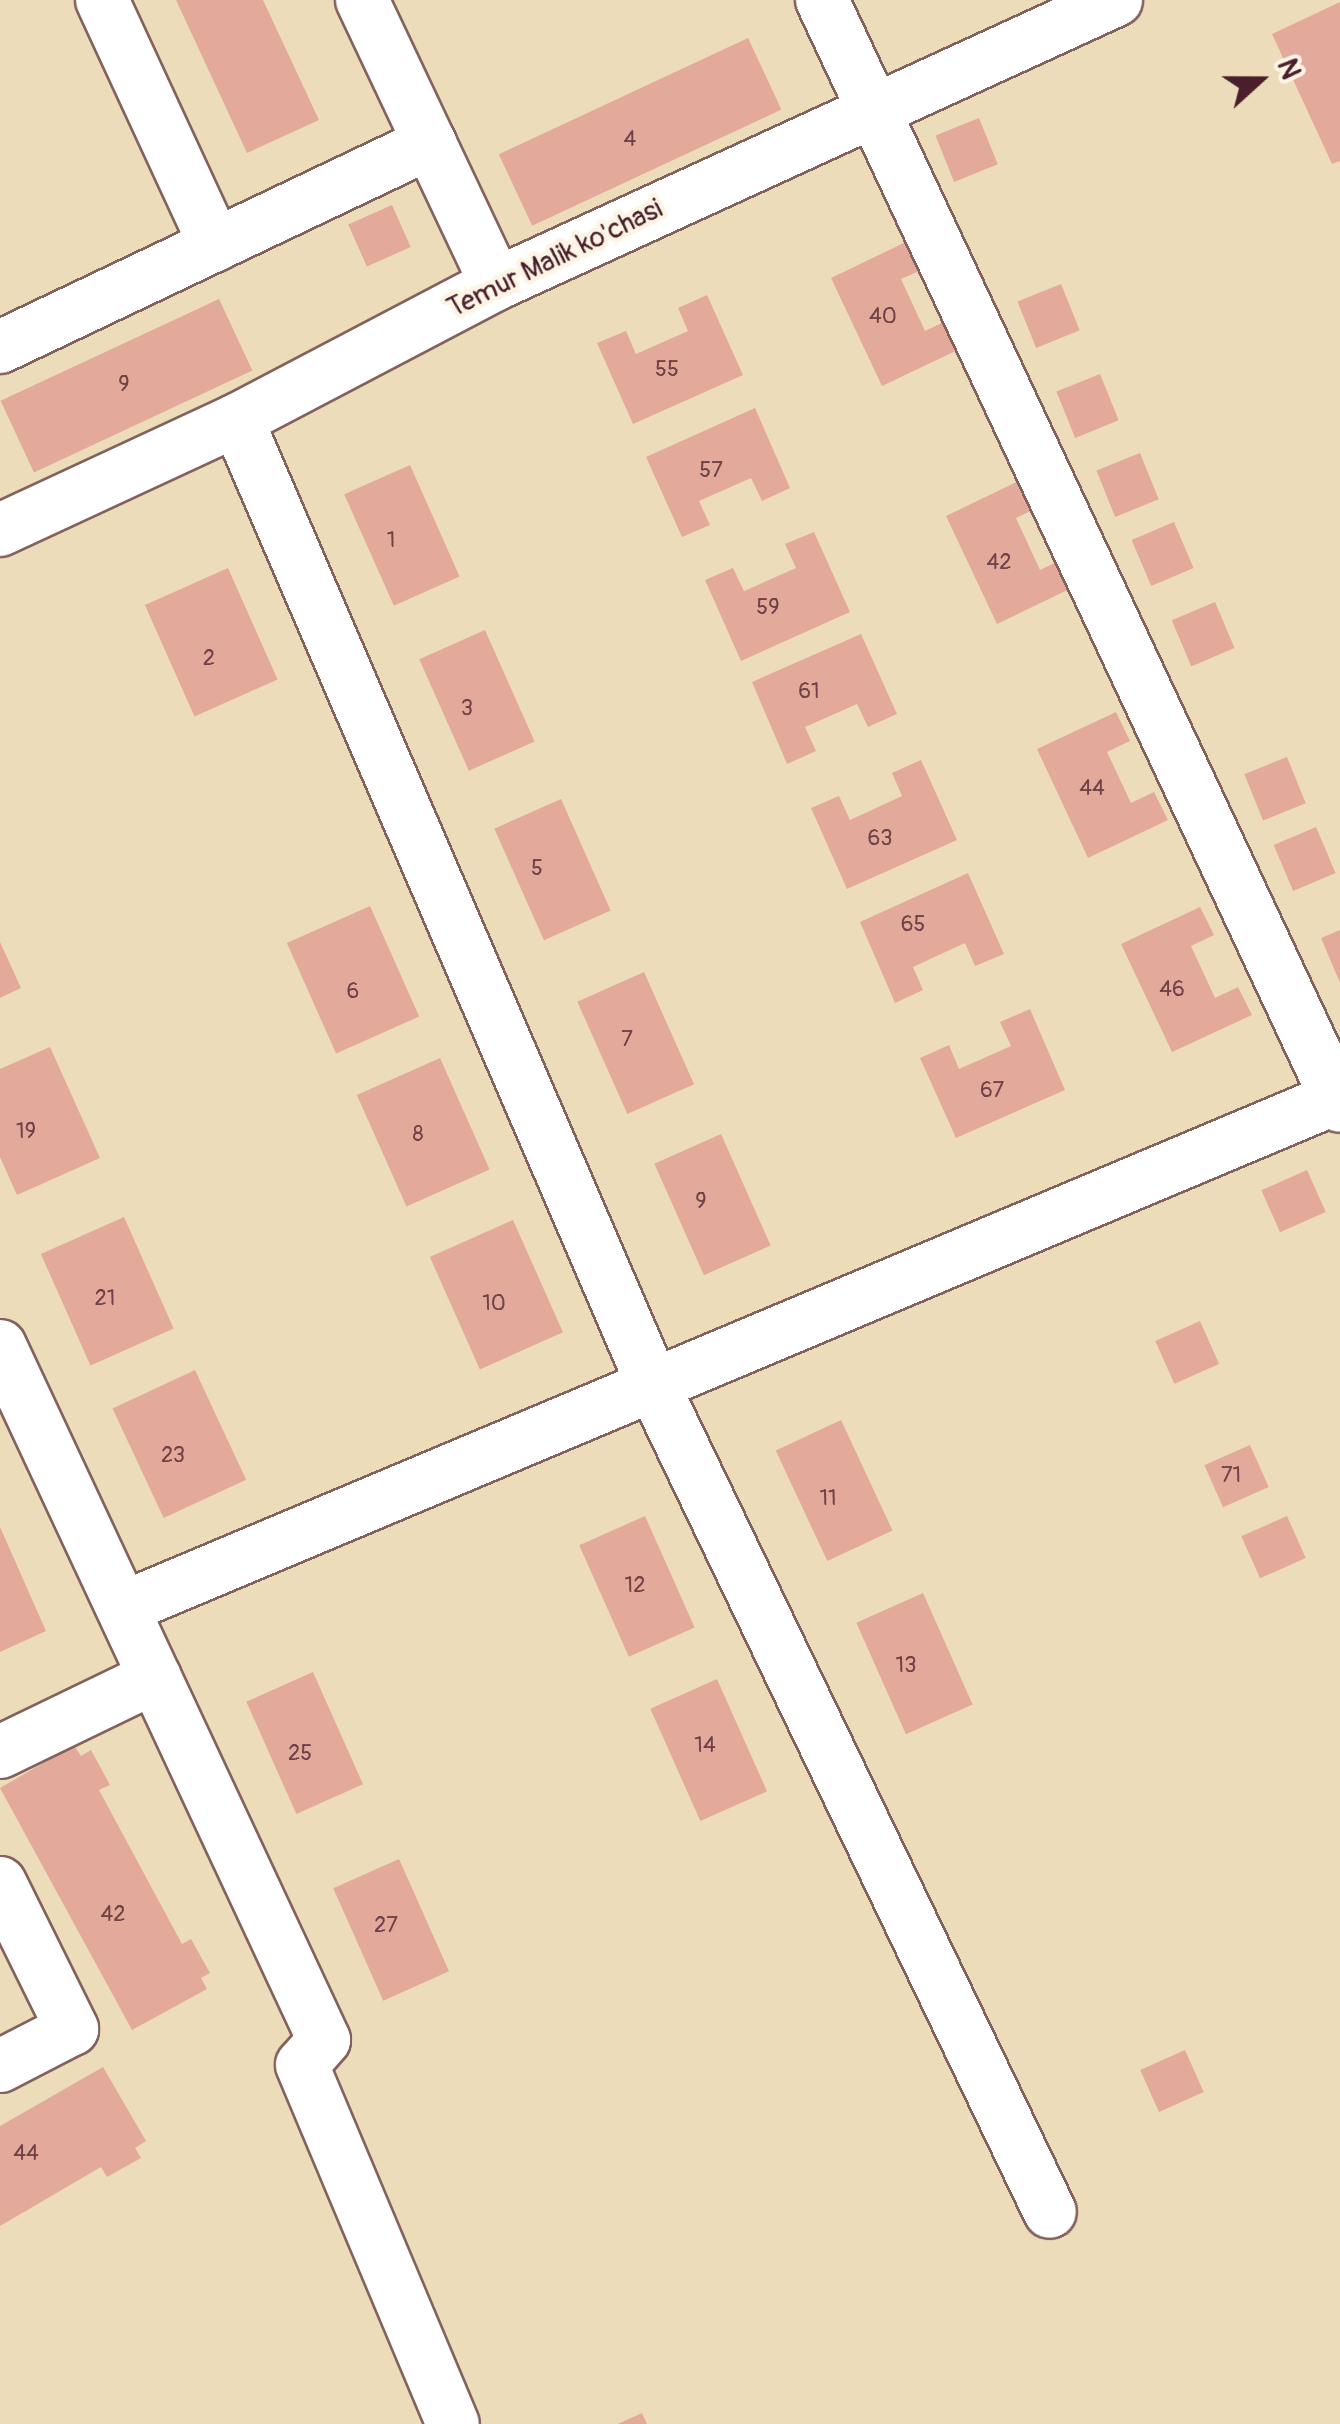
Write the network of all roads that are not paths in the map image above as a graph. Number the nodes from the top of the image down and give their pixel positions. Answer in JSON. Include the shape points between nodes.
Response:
{"nodes":[{"id":1,"x":102,"y":0,"type":"edge"},
{"id":2,"x":362,"y":0,"type":"edge"},
{"id":3,"x":822,"y":0,"type":"edge"},
{"id":4,"x":1116,"y":0,"type":"edge"},
{"id":5,"x":872,"y":110,"type":"junction"},
{"id":6,"x":430,"y":143,"type":"junction"},
{"id":7,"x":215,"y":245,"type":"junction"},
{"id":8,"x":496,"y":284,"type":"junction"},
{"id":9,"x":0,"y":347,"type":"edge"},
{"id":10,"x":236,"y":420,"type":"junction"},
{"id":11,"x":0,"y":530,"type":"edge"},
{"id":12,"x":1338,"y":1102,"type":"edge"},
{"id":13,"x":0,"y":1346,"type":"edge"},
{"id":14,"x":653,"y":1385,"type":"junction"},
{"id":15,"x":122,"y":1608,"type":"junction"},
{"id":16,"x":155,"y":1677,"type":"junction"},
{"id":17,"x":0,"y":1752,"type":"edge"},
{"id":18,"x":0,"y":1883,"type":"edge"},
{"id":19,"x":0,"y":2066,"type":"edge"},
{"id":20,"x":1050,"y":2212,"type":"dead end"},
{"id":21,"x":453,"y":2424,"type":"edge"}],
"edges":[{"from":1,"to":7,"type":"street"},
{"from":2,"to":6,"type":"street"},
{"from":3,"to":5,"type":"street"},
{"from":4,"to":5,"type":"street","name":"Temur Malik ko'chasi"},
{"from":5,"to":8,"type":"street","name":"Temur Malik ko'chasi"},
{"from":5,"to":12,"type":"street"},
{"from":6,"to":7,"type":"street"},
{"from":6,"to":8,"type":"street"},
{"from":7,"to":9,"type":"street"},
{"from":8,"to":10,"type":"street","name":"Temur Malik ko'chasi"},
{"from":10,"to":11,"type":"street","name":"Temur Malik ko'chasi"},
{"from":10,"to":14,"type":"street"},
{"from":12,"to":14,"type":"street"},
{"from":13,"to":15,"type":"street"},
{"from":14,"to":15,"type":"street"},
{"from":14,"to":20,"type":"street"},
{"from":15,"to":16,"type":"street"},
{"from":16,"to":17,"type":"street"},
{"from":16,"to":21,"type":"street","via":[[324,2040],[302,2065]]},
{"from":18,"to":19,"type":"street","via":[[72,2029]]}]}
